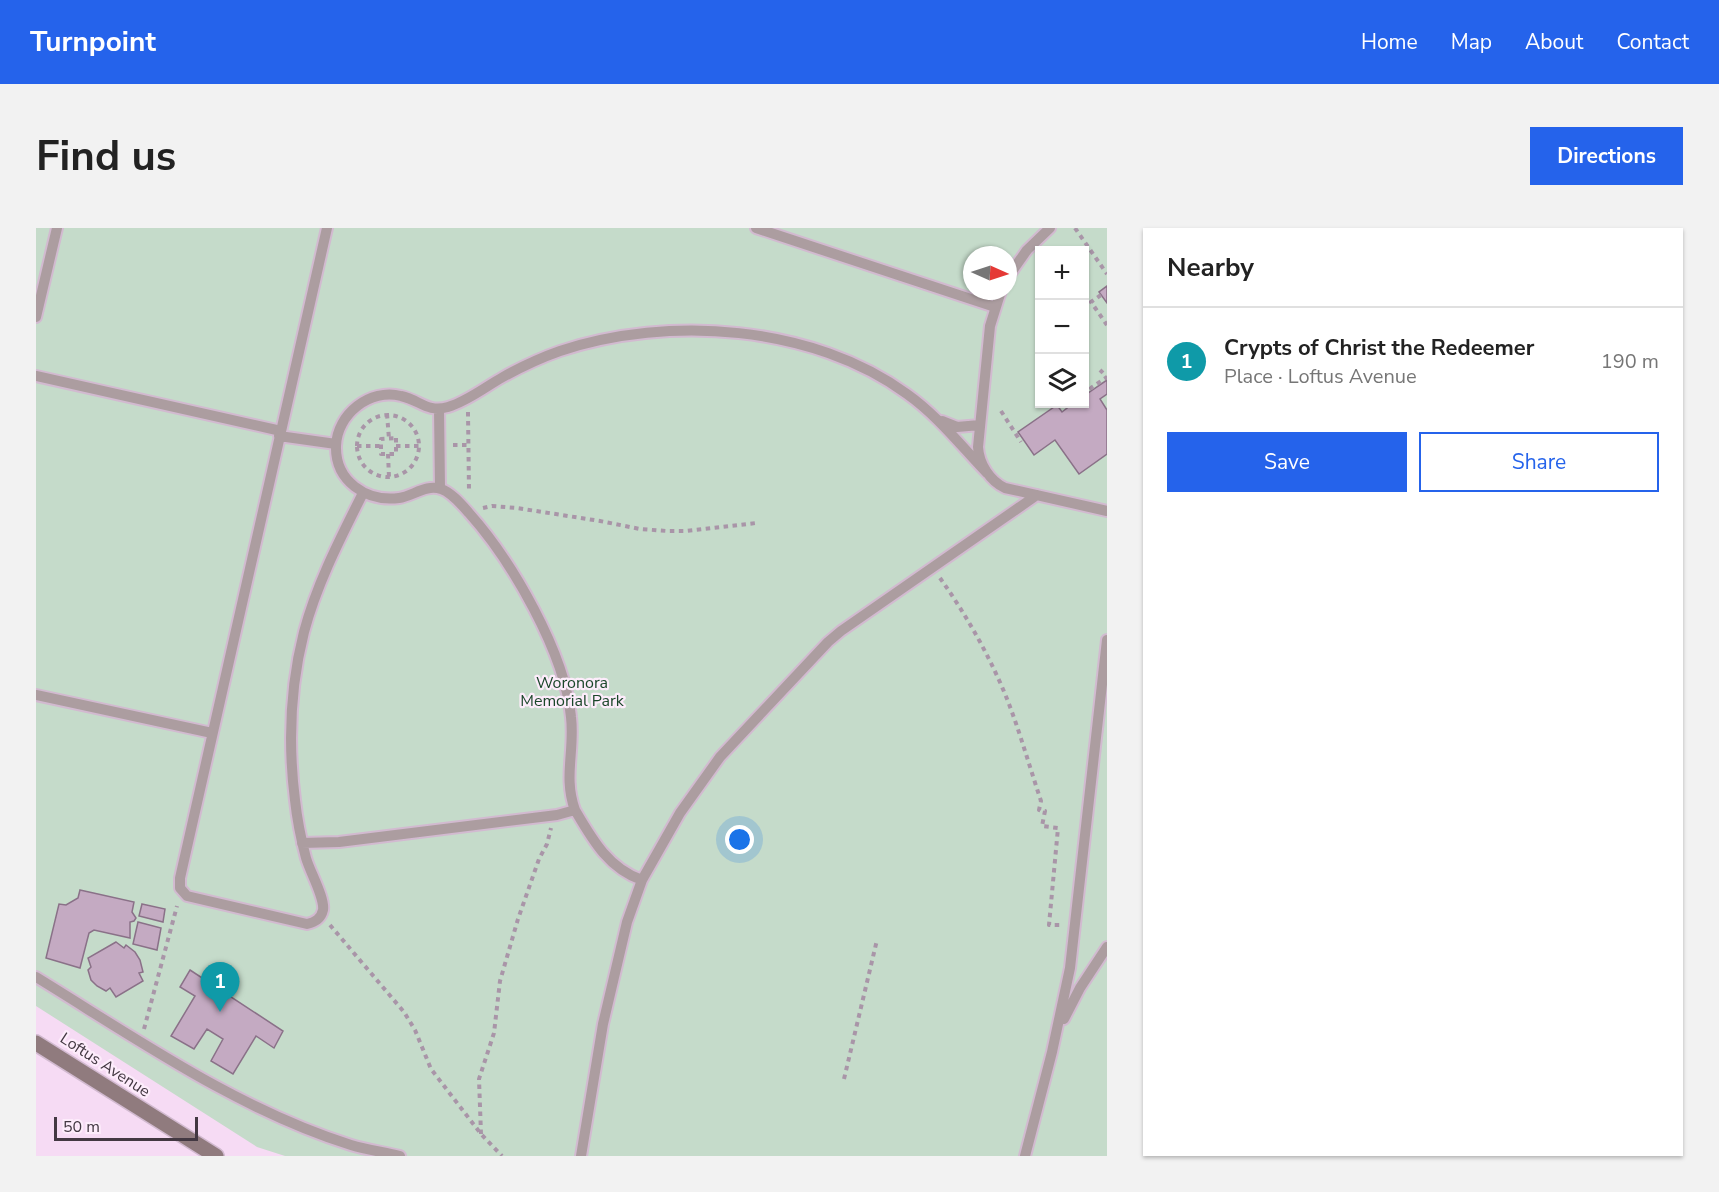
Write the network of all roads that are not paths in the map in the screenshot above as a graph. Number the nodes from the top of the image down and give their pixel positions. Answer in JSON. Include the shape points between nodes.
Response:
{"nodes":[{"id":1,"x":57,"y":228,"type":"edge"},
{"id":2,"x":327,"y":228,"type":"edge"},
{"id":3,"x":756,"y":228,"type":"edge"},
{"id":4,"x":1050,"y":228,"type":"edge"},
{"id":5,"x":1017,"y":264,"type":"edge"},
{"id":6,"x":998,"y":300,"type":"edge"},
{"id":7,"x":995,"y":307,"type":"junction"},
{"id":8,"x":36,"y":317,"type":"edge"},
{"id":9,"x":36,"y":376,"type":"edge"},
{"id":10,"x":439,"y":409,"type":"junction"},
{"id":11,"x":939,"y":420,"type":"junction"},
{"id":12,"x":980,"y":425,"type":"junction"},
{"id":13,"x":280,"y":433,"type":"junction"},
{"id":14,"x":336,"y":444,"type":"junction"},
{"id":15,"x":987,"y":473,"type":"junction"},
{"id":16,"x":440,"y":488,"type":"junction"},
{"id":17,"x":363,"y":493,"type":"junction"},
{"id":18,"x":1037,"y":495,"type":"junction"},
{"id":19,"x":1107,"y":511,"type":"edge"},
{"id":20,"x":1107,"y":640,"type":"edge"},
{"id":21,"x":36,"y":694,"type":"edge"},
{"id":22,"x":212,"y":734,"type":"junction"},
{"id":23,"x":575,"y":810,"type":"junction"},
{"id":24,"x":302,"y":843,"type":"junction"},
{"id":25,"x":642,"y":880,"type":"junction"},
{"id":26,"x":1107,"y":948,"type":"edge"},
{"id":27,"x":36,"y":976,"type":"edge"},
{"id":28,"x":36,"y":1042,"type":"edge"},
{"id":29,"x":1052,"y":1052,"type":"junction"},
{"id":30,"x":216,"y":1156,"type":"edge"},
{"id":31,"x":400,"y":1156,"type":"edge"},
{"id":32,"x":581,"y":1156,"type":"edge"},
{"id":33,"x":1024,"y":1156,"type":"edge"}],
"edges":[{"from":1,"to":8,"type":"lane"},
{"from":2,"to":13,"type":"lane"},
{"from":3,"to":7,"type":"lane"},
{"from":4,"to":5,"type":"lane"},
{"from":6,"to":7,"type":"lane"},
{"from":7,"to":12,"type":"lane"},
{"from":9,"to":13,"type":"lane"},
{"from":10,"to":11,"type":"lane","via":[[468,398],[544,357],[578,346],[635,335],[707,331],[774,339],[835,356],[890,383]]},
{"from":10,"to":14,"type":"lane","via":[[393,394],[374,397],[349,413],[339,429]]},
{"from":10,"to":16,"type":"lane"},
{"from":11,"to":12,"type":"lane","via":[[957,427]]},
{"from":11,"to":15,"type":"lane"},
{"from":12,"to":15,"type":"lane","via":[[978,454]]},
{"from":13,"to":14,"type":"lane"},
{"from":13,"to":22,"type":"lane"},
{"from":14,"to":17,"type":"lane","via":[[344,475]]},
{"from":15,"to":18,"type":"lane","via":[[1000,485]]},
{"from":16,"to":17,"type":"lane","via":[[397,498]]},
{"from":16,"to":23,"type":"lane","via":[[470,514],[500,553],[525,592],[548,640],[566,688],[572,730],[568,779]]},
{"from":17,"to":24,"type":"lane","via":[[324,574],[298,659],[291,744]]},
{"from":18,"to":19,"type":"lane"},
{"from":18,"to":25,"type":"lane","via":[[828,642],[720,757],[680,813]]},
{"from":20,"to":29,"type":"lane","via":[[1069,976]]},
{"from":21,"to":22,"type":"lane"},
{"from":22,"to":24,"type":"lane","via":[[180,878],[184,894],[307,924],[313,922],[321,915],[322,900]]},
{"from":23,"to":24,"type":"lane","via":[[339,842]]},
{"from":23,"to":25,"type":"lane","via":[[604,855]]},
{"from":25,"to":32,"type":"lane","via":[[627,922],[603,1023]]},
{"from":26,"to":29,"type":"lane","via":[[1069,1008]]},
{"from":27,"to":31,"type":"lane","via":[[192,1073],[283,1119],[352,1145]]},
{"from":28,"to":30,"type":"street","name":"Loftus Avenue"},
{"from":29,"to":33,"type":"lane"}]}
